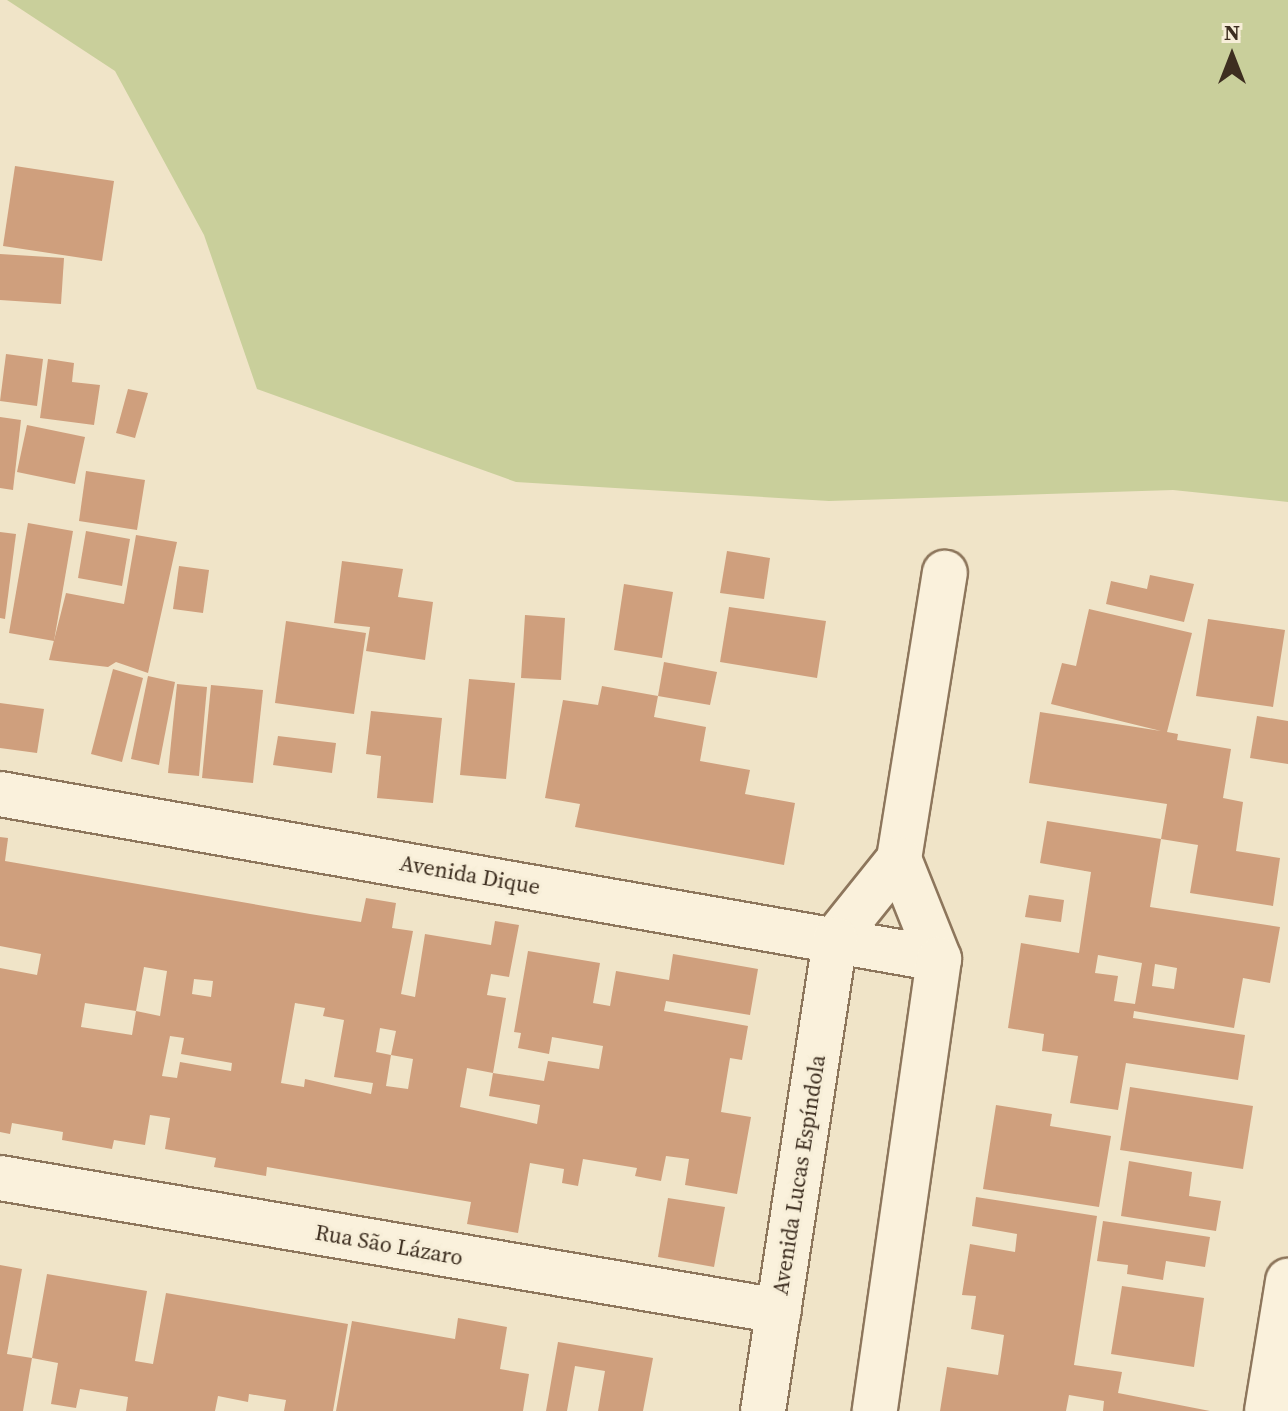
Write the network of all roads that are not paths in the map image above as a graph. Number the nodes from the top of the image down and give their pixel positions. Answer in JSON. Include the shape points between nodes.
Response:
{"nodes":[{"id":1,"x":945,"y":573,"type":"dead end"},
{"id":2,"x":0,"y":794,"type":"edge"},
{"id":3,"x":899,"y":859,"type":"junction"},
{"id":4,"x":835,"y":939,"type":"junction"},
{"id":5,"x":939,"y":959,"type":"junction"},
{"id":6,"x":0,"y":1178,"type":"edge"},
{"id":7,"x":1288,"y":1281,"type":"edge"},
{"id":8,"x":779,"y":1311,"type":"junction"},
{"id":9,"x":763,"y":1411,"type":"edge"},
{"id":10,"x":875,"y":1411,"type":"edge"},
{"id":11,"x":1267,"y":1411,"type":"edge"}],
"edges":[{"from":1,"to":3,"type":"street"},
{"from":2,"to":4,"type":"street","name":"Avenida Dique"},
{"from":3,"to":4,"type":"street"},
{"from":3,"to":5,"type":"street"},
{"from":4,"to":5,"type":"street","name":"Avenida Dique"},
{"from":4,"to":8,"type":"street","name":"Avenida Lucas Espíndola"},
{"from":5,"to":10,"type":"street"},
{"from":6,"to":8,"type":"street","name":"Rua São Lázaro"},
{"from":7,"to":11,"type":"street"},
{"from":8,"to":9,"type":"street","name":"Avenida Lucas Espíndola"}]}
